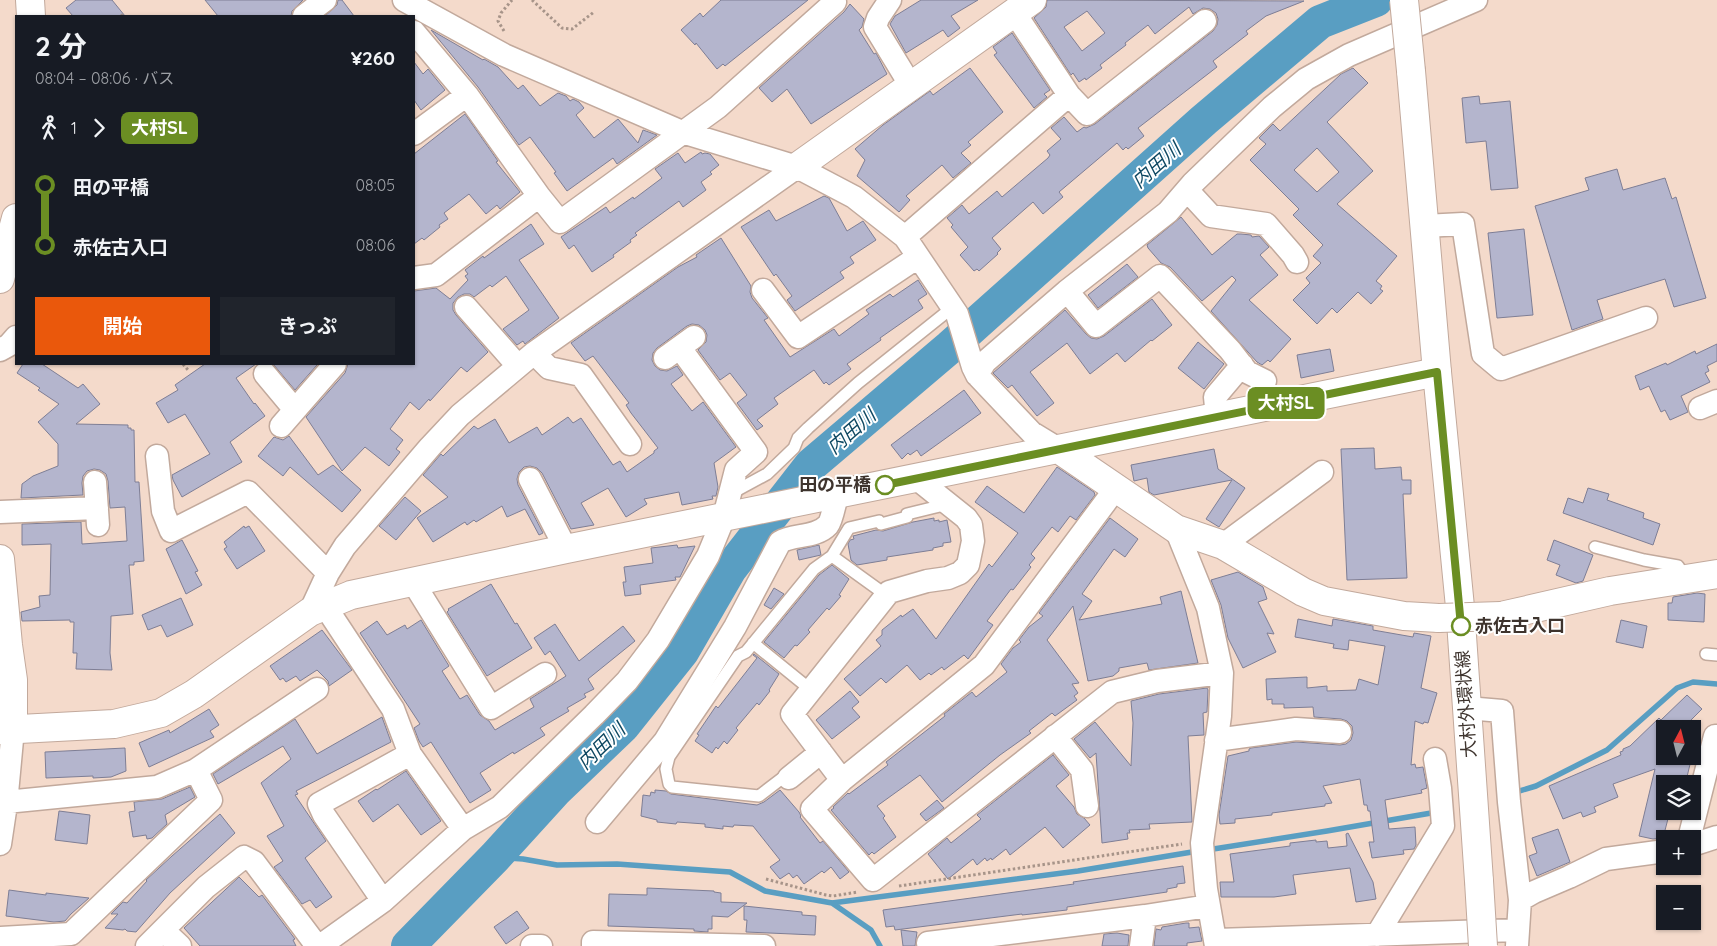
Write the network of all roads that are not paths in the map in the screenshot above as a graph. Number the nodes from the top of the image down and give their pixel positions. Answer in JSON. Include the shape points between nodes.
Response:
{"nodes":[{"id":1,"x":30,"y":0,"type":"edge"},
{"id":2,"x":325,"y":0,"type":"edge"},
{"id":3,"x":392,"y":0,"type":"edge"},
{"id":4,"x":404,"y":0,"type":"edge"},
{"id":5,"x":834,"y":0,"type":"edge"},
{"id":6,"x":890,"y":0,"type":"edge"},
{"id":7,"x":1404,"y":0,"type":"edge"},
{"id":8,"x":1476,"y":0,"type":"edge"},
{"id":9,"x":1023,"y":6,"type":"edge"},
{"id":10,"x":31,"y":15,"type":"edge"},
{"id":11,"x":305,"y":15,"type":"edge"},
{"id":12,"x":400,"y":15,"type":"edge"},
{"id":13,"x":1205,"y":21,"type":"dead end"},
{"id":14,"x":415,"y":33,"type":"edge"},
{"id":15,"x":911,"y":86,"type":"junction"},
{"id":16,"x":467,"y":95,"type":"junction"},
{"id":17,"x":1069,"y":95,"type":"junction"},
{"id":18,"x":682,"y":132,"type":"junction"},
{"id":19,"x":415,"y":133,"type":"edge"},
{"id":20,"x":797,"y":167,"type":"junction"},
{"id":21,"x":1187,"y":190,"type":"junction"},
{"id":22,"x":539,"y":196,"type":"junction"},
{"id":23,"x":15,"y":222,"type":"edge"},
{"id":24,"x":1424,"y":226,"type":"junction"},
{"id":25,"x":905,"y":238,"type":"junction"},
{"id":26,"x":918,"y":257,"type":"junction"},
{"id":27,"x":1297,"y":262,"type":"dead end"},
{"id":28,"x":415,"y":278,"type":"edge"},
{"id":29,"x":0,"y":279,"type":"edge"},
{"id":30,"x":763,"y":290,"type":"dead end"},
{"id":31,"x":1067,"y":291,"type":"junction"},
{"id":32,"x":466,"y":307,"type":"dead end"},
{"id":33,"x":955,"y":310,"type":"junction"},
{"id":34,"x":1646,"y":318,"type":"dead end"},
{"id":35,"x":15,"y":338,"type":"edge"},
{"id":36,"x":680,"y":348,"type":"dead end"},
{"id":37,"x":0,"y":350,"type":"edge"},
{"id":38,"x":526,"y":359,"type":"junction"},
{"id":39,"x":335,"y":365,"type":"edge"},
{"id":40,"x":1242,"y":366,"type":"junction"},
{"id":41,"x":975,"y":371,"type":"junction"},
{"id":42,"x":1437,"y":372,"type":"junction"},
{"id":43,"x":265,"y":374,"type":"dead end"},
{"id":44,"x":1265,"y":381,"type":"dead end"},
{"id":45,"x":1217,"y":418,"type":"junction"},
{"id":46,"x":630,"y":444,"type":"dead end"},
{"id":47,"x":1060,"y":450,"type":"junction"},
{"id":48,"x":157,"y":456,"type":"dead end"},
{"id":49,"x":1322,"y":472,"type":"dead end"},
{"id":50,"x":916,"y":478,"type":"junction"},
{"id":51,"x":530,"y":479,"type":"dead end"},
{"id":52,"x":95,"y":482,"type":"dead end"},
{"id":53,"x":1116,"y":488,"type":"junction"},
{"id":54,"x":828,"y":497,"type":"junction"},
{"id":55,"x":948,"y":504,"type":"junction"},
{"id":56,"x":727,"y":506,"type":"junction"},
{"id":57,"x":0,"y":512,"type":"edge"},
{"id":58,"x":1176,"y":529,"type":"junction"},
{"id":59,"x":1223,"y":546,"type":"junction"},
{"id":60,"x":1594,"y":547,"type":"dead end"},
{"id":61,"x":566,"y":550,"type":"junction"},
{"id":62,"x":832,"y":556,"type":"junction"},
{"id":63,"x":0,"y":560,"type":"edge"},
{"id":64,"x":328,"y":573,"type":"junction"},
{"id":65,"x":1717,"y":574,"type":"edge"},
{"id":66,"x":1686,"y":578,"type":"junction"},
{"id":67,"x":413,"y":582,"type":"junction"},
{"id":68,"x":886,"y":595,"type":"junction"},
{"id":69,"x":318,"y":609,"type":"junction"},
{"id":70,"x":753,"y":643,"type":"junction"},
{"id":71,"x":1222,"y":673,"type":"junction"},
{"id":72,"x":545,"y":674,"type":"dead end"},
{"id":73,"x":317,"y":689,"type":"dead end"},
{"id":74,"x":811,"y":690,"type":"junction"},
{"id":75,"x":1467,"y":708,"type":"junction"},
{"id":76,"x":6,"y":730,"type":"edge"},
{"id":77,"x":1340,"y":732,"type":"dead end"},
{"id":78,"x":1055,"y":736,"type":"junction"},
{"id":79,"x":1717,"y":736,"type":"edge"},
{"id":80,"x":1216,"y":740,"type":"junction"},
{"id":81,"x":821,"y":752,"type":"junction"},
{"id":82,"x":410,"y":754,"type":"junction"},
{"id":83,"x":1435,"y":759,"type":"dead end"},
{"id":84,"x":196,"y":770,"type":"junction"},
{"id":85,"x":789,"y":778,"type":"joint"},
{"id":86,"x":842,"y":780,"type":"junction"},
{"id":87,"x":6,"y":802,"type":"junction"},
{"id":88,"x":1087,"y":806,"type":"dead end"},
{"id":89,"x":597,"y":822,"type":"dead end"},
{"id":90,"x":463,"y":828,"type":"junction"},
{"id":91,"x":1691,"y":830,"type":"edge"},
{"id":92,"x":1717,"y":837,"type":"edge"},
{"id":93,"x":1701,"y":842,"type":"edge"},
{"id":94,"x":0,"y":844,"type":"edge"},
{"id":95,"x":1656,"y":852,"type":"edge"},
{"id":96,"x":1207,"y":898,"type":"junction"},
{"id":97,"x":1520,"y":900,"type":"junction"},
{"id":98,"x":383,"y":901,"type":"junction"},
{"id":99,"x":1145,"y":916,"type":"junction"},
{"id":100,"x":163,"y":930,"type":"junction"},
{"id":101,"x":1377,"y":935,"type":"junction"},
{"id":102,"x":1056,"y":937,"type":"edge"},
{"id":103,"x":0,"y":938,"type":"edge"},
{"id":104,"x":1517,"y":938,"type":"edge"},
{"id":105,"x":963,"y":942,"type":"edge"},
{"id":106,"x":928,"y":943,"type":"dead end"},
{"id":107,"x":1216,"y":943,"type":"edge"},
{"id":108,"x":147,"y":946,"type":"edge"},
{"id":109,"x":180,"y":946,"type":"edge"},
{"id":110,"x":319,"y":946,"type":"edge"},
{"id":111,"x":532,"y":946,"type":"edge"},
{"id":112,"x":541,"y":946,"type":"edge"},
{"id":113,"x":593,"y":946,"type":"edge"},
{"id":114,"x":764,"y":946,"type":"edge"},
{"id":115,"x":1141,"y":946,"type":"edge"},
{"id":116,"x":1483,"y":946,"type":"edge"}],
"edges":[{"from":1,"to":10,"type":"street"},
{"from":2,"to":11,"type":"street"},
{"from":3,"to":12,"type":"street"},
{"from":4,"to":18,"type":"street","via":[[504,55]]},
{"from":5,"to":18,"type":"street","via":[[718,107]]},
{"from":6,"to":15,"type":"street","via":[[875,26]]},
{"from":7,"to":24,"type":"street","name":"大村外環状線","bridge":true},
{"from":8,"to":21,"type":"street","via":[[1349,55],[1306,79],[1272,107]]},
{"from":9,"to":15,"type":"street"},
{"from":9,"to":17,"type":"street"},
{"from":13,"to":17,"type":"street","via":[[1087,114]]},
{"from":14,"to":16,"type":"street"},
{"from":15,"to":20,"type":"street"},
{"from":16,"to":19,"type":"street"},
{"from":16,"to":22,"type":"street"},
{"from":17,"to":25,"type":"street"},
{"from":18,"to":20,"type":"street"},
{"from":18,"to":22,"type":"street","via":[[560,222]]},
{"from":20,"to":25,"type":"street","via":[[854,197]]},
{"from":20,"to":38,"type":"street"},
{"from":21,"to":27,"type":"street","via":[[1211,216],[1266,224]]},
{"from":21,"to":31,"type":"street","via":[[1168,212]]},
{"from":22,"to":28,"type":"street","via":[[436,275]]},
{"from":23,"to":29,"type":"street"},
{"from":24,"to":34,"type":"street","via":[[1463,224],[1482,354],[1501,369]]},
{"from":24,"to":42,"type":"street","name":"大村外環状線"},
{"from":25,"to":26,"type":"street"},
{"from":26,"to":30,"type":"street","via":[[798,337]]},
{"from":26,"to":33,"type":"street"},
{"from":31,"to":40,"type":"street","via":[[1096,326],[1160,276]]},
{"from":31,"to":41,"type":"street"},
{"from":32,"to":38,"type":"street"},
{"from":33,"to":41,"type":"street"},
{"from":33,"to":56,"type":"lane","via":[[844,396],[798,438],[794,448],[767,474]]},
{"from":35,"to":37,"type":"street"},
{"from":36,"to":56,"type":"street","via":[[727,400],[756,452],[736,470]]},
{"from":38,"to":46,"type":"street","via":[[581,376]]},
{"from":38,"to":64,"type":"street","via":[[460,415],[430,447],[345,546]]},
{"from":39,"to":43,"type":"street","via":[[288,418]]},
{"from":40,"to":44,"type":"street"},
{"from":40,"to":45,"type":"street","via":[[1216,397]]},
{"from":41,"to":47,"type":"street","via":[[1032,433]]},
{"from":42,"to":45,"type":"street"},
{"from":42,"to":75,"type":"street","name":"大村外環状線"},
{"from":45,"to":47,"type":"street"},
{"from":47,"to":50,"type":"street"},
{"from":47,"to":53,"type":"street"},
{"from":48,"to":64,"type":"street","via":[[163,511],[171,531],[248,492]]},
{"from":49,"to":59,"type":"street"},
{"from":50,"to":54,"type":"street"},
{"from":50,"to":55,"type":"street"},
{"from":51,"to":61,"type":"street"},
{"from":52,"to":57,"type":"street","via":[[98,517]]},
{"from":53,"to":58,"type":"street"},
{"from":53,"to":86,"type":"street","via":[[984,665]]},
{"from":54,"to":56,"type":"street"},
{"from":54,"to":89,"type":"street","via":[[829,524],[819,531],[780,542],[735,627],[665,741]]},
{"from":55,"to":62,"type":"lane","via":[[881,524],[880,521],[849,528]]},
{"from":55,"to":68,"type":"street","via":[[971,525],[973,541],[968,565],[948,578],[927,581]]},
{"from":56,"to":61,"type":"street"},
{"from":56,"to":90,"type":"street","via":[[708,556],[658,640],[628,681],[500,807]]},
{"from":58,"to":59,"type":"street"},
{"from":58,"to":71,"type":"street","via":[[1208,608]]},
{"from":59,"to":66,"type":"street","bridge":true,"via":[[1324,601],[1404,616],[1501,616],[1610,591]]},
{"from":60,"to":66,"type":"lane","via":[[1678,566]]},
{"from":61,"to":67,"type":"street"},
{"from":62,"to":68,"type":"lane"},
{"from":62,"to":70,"type":"lane","via":[[814,569]]},
{"from":63,"to":76,"type":"street","via":[[14,680]]},
{"from":64,"to":69,"type":"street"},
{"from":65,"to":66,"type":"street"},
{"from":67,"to":69,"type":"street","via":[[351,595]]},
{"from":67,"to":72,"type":"street","via":[[490,708]]},
{"from":68,"to":74,"type":"street"},
{"from":69,"to":76,"type":"street","via":[[161,713],[114,724]]},
{"from":69,"to":82,"type":"street","via":[[393,709]]},
{"from":70,"to":74,"type":"lane"},
{"from":70,"to":85,"type":"lane","via":[[738,656],[669,757],[667,779],[672,787],[758,796],[785,776]]},
{"from":71,"to":78,"type":"street","via":[[1112,692]]},
{"from":71,"to":80,"type":"street"},
{"from":73,"to":84,"type":"street"},
{"from":74,"to":81,"type":"street","via":[[792,714]]},
{"from":75,"to":97,"type":"street","via":[[1502,711]]},
{"from":75,"to":116,"type":"street","name":"大村外環状線","bridge":true},
{"from":76,"to":87,"type":"street"},
{"from":77,"to":80,"type":"street","via":[[1296,729]]},
{"from":78,"to":86,"type":"street","via":[[873,885],[812,809]]},
{"from":78,"to":88,"type":"street","via":[[1082,770]]},
{"from":79,"to":91,"type":"street"},
{"from":80,"to":96,"type":"street","via":[[1203,842]]},
{"from":81,"to":85,"type":"street"},
{"from":81,"to":86,"type":"street"},
{"from":82,"to":90,"type":"street"},
{"from":82,"to":98,"type":"street","via":[[318,804]]},
{"from":83,"to":101,"type":"street","via":[[1443,826]]},
{"from":84,"to":87,"type":"street","via":[[157,787]]},
{"from":84,"to":103,"type":"street","via":[[211,800],[71,934]]},
{"from":87,"to":94,"type":"street"},
{"from":90,"to":98,"type":"street"},
{"from":92,"to":93,"type":"street"},
{"from":95,"to":97,"type":"street","via":[[1606,859]]},
{"from":96,"to":99,"type":"street"},
{"from":96,"to":107,"type":"street"},
{"from":97,"to":104,"type":"street"},
{"from":98,"to":110,"type":"street"},
{"from":99,"to":102,"type":"street"},
{"from":99,"to":115,"type":"street"},
{"from":100,"to":108,"type":"street"},
{"from":100,"to":109,"type":"street"},
{"from":100,"to":110,"type":"street","via":[[206,887],[244,857],[254,862]]},
{"from":101,"to":104,"type":"street"},
{"from":101,"to":107,"type":"street"},
{"from":102,"to":105,"type":"street"},
{"from":105,"to":106,"type":"street"},
{"from":111,"to":112,"type":"street"},
{"from":113,"to":114,"type":"street","via":[[593,942]]}]}
